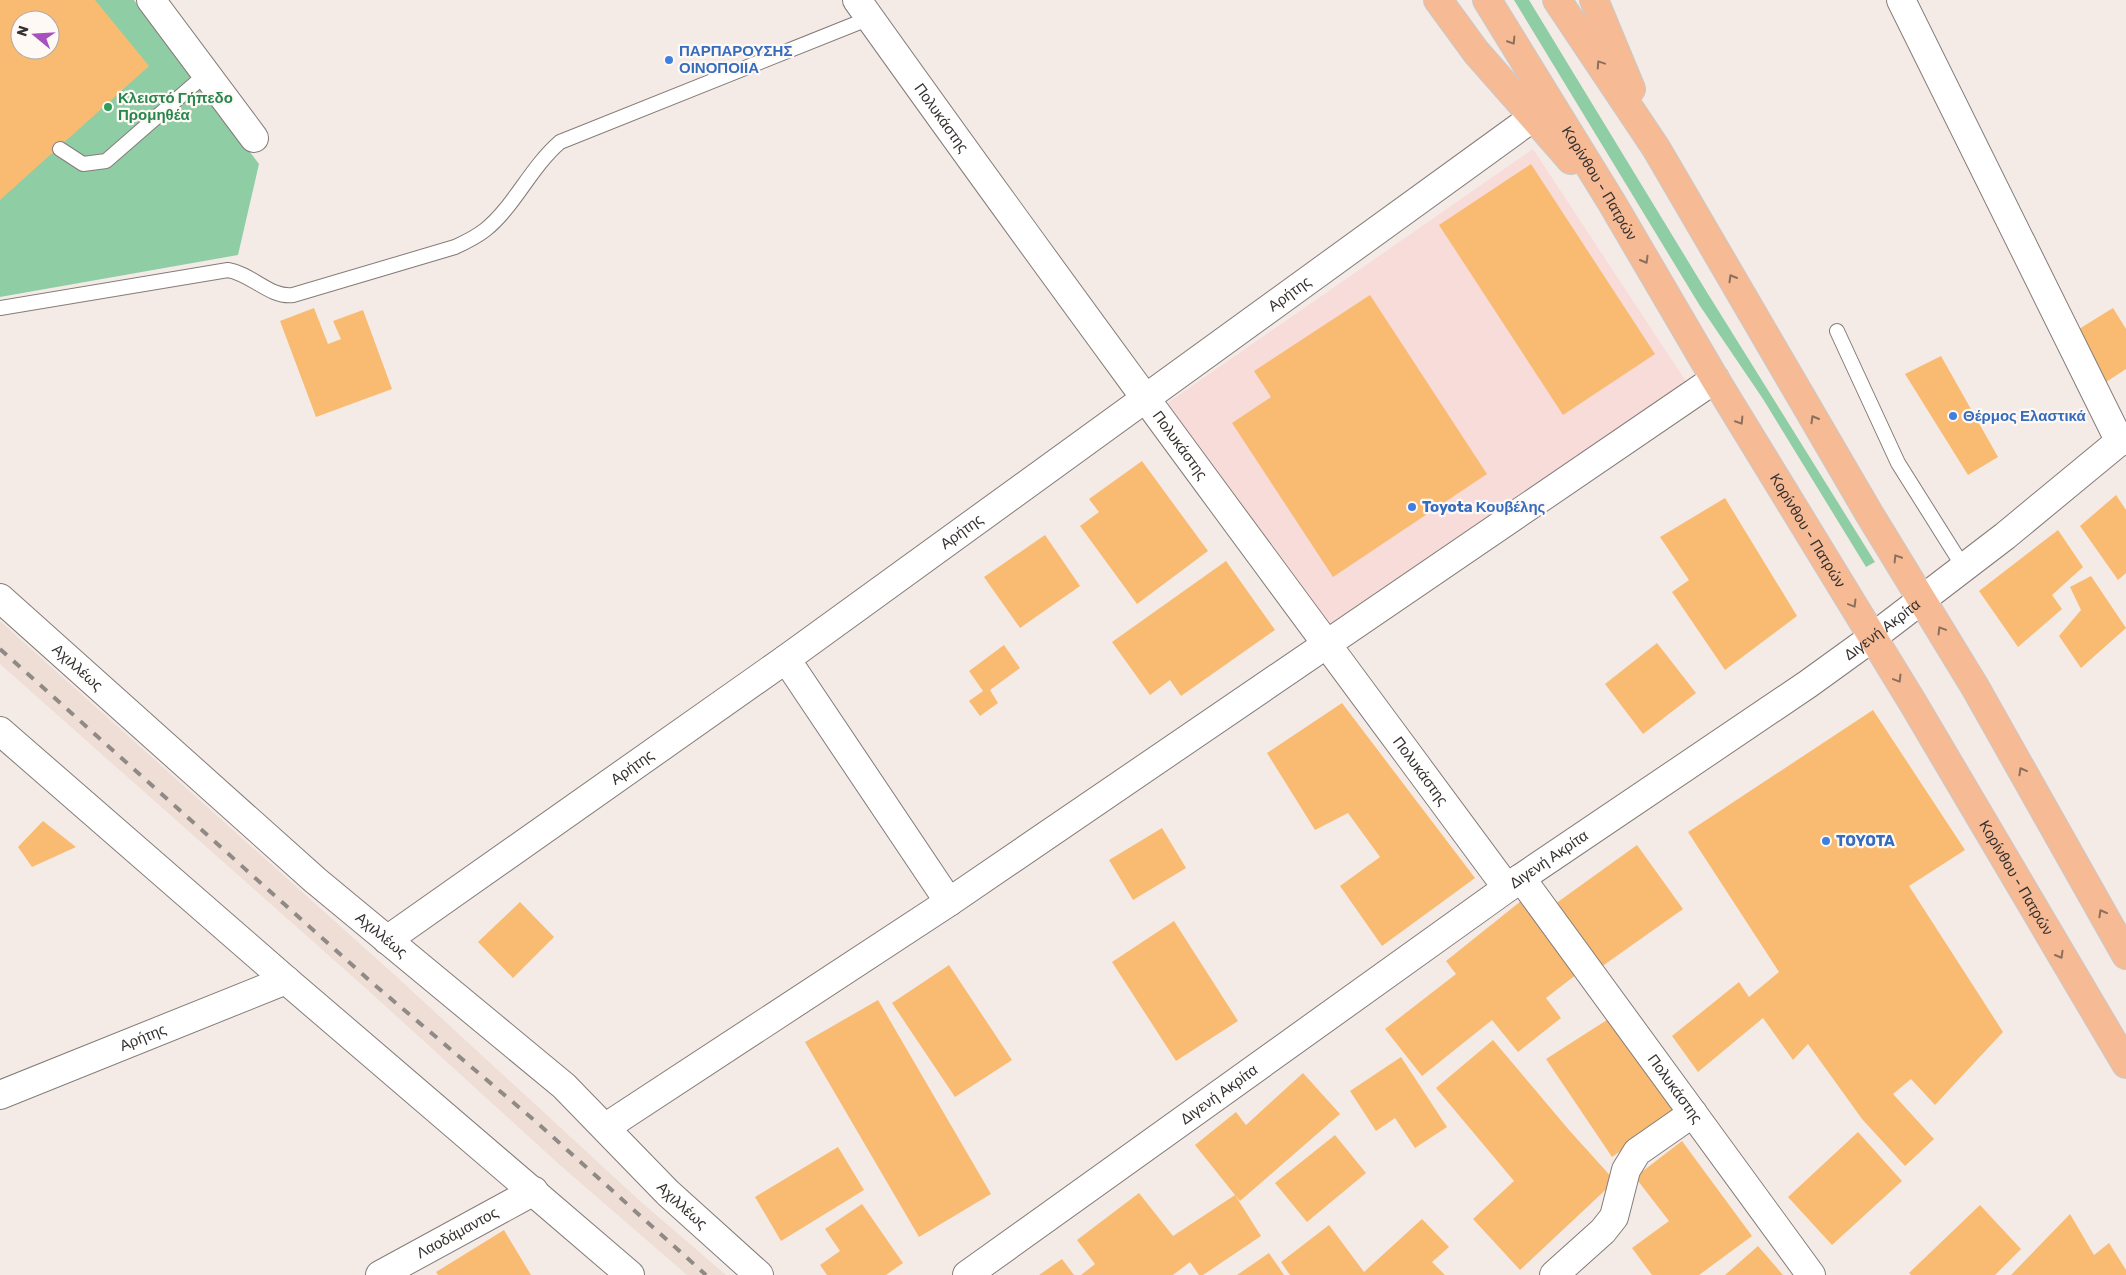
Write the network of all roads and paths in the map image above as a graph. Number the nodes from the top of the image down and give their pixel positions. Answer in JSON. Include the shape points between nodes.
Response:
{"nodes":[{"id":1,"x":151,"y":0,"type":"edge"},
{"id":2,"x":1438,"y":0,"type":"edge"},
{"id":3,"x":1487,"y":0,"type":"edge"},
{"id":4,"x":1557,"y":0,"type":"edge"},
{"id":5,"x":1594,"y":0,"type":"edge"},
{"id":6,"x":1901,"y":0,"type":"edge"},
{"id":7,"x":864,"y":9,"type":"edge"},
{"id":8,"x":206,"y":74,"type":"junction"},
{"id":9,"x":1532,"y":118,"type":"junction"},
{"id":10,"x":254,"y":138,"type":"dead end"},
{"id":11,"x":1656,"y":148,"type":"junction"},
{"id":12,"x":60,"y":149,"type":"dead end"},
{"id":13,"x":1612,"y":203,"type":"junction"},
{"id":14,"x":0,"y":308,"type":"edge"},
{"id":15,"x":1837,"y":330,"type":"dead end"},
{"id":16,"x":1715,"y":379,"type":"junction"},
{"id":17,"x":1144,"y":399,"type":"junction"},
{"id":18,"x":2123,"y":439,"type":"edge"},
{"id":19,"x":1964,"y":568,"type":"junction"},
{"id":20,"x":0,"y":598,"type":"edge"},
{"id":21,"x":1923,"y":600,"type":"junction"},
{"id":22,"x":1873,"y":637,"type":"junction"},
{"id":23,"x":1327,"y":643,"type":"junction"},
{"id":24,"x":786,"y":659,"type":"junction"},
{"id":25,"x":0,"y":730,"type":"edge"},
{"id":26,"x":1514,"y":883,"type":"junction"},
{"id":27,"x":949,"y":902,"type":"junction"},
{"id":28,"x":387,"y":940,"type":"junction"},
{"id":29,"x":2126,"y":955,"type":"edge"},
{"id":30,"x":286,"y":980,"type":"junction"},
{"id":31,"x":2126,"y":1064,"type":"edge"},
{"id":32,"x":0,"y":1095,"type":"edge"},
{"id":33,"x":1693,"y":1113,"type":"junction"},
{"id":34,"x":606,"y":1127,"type":"junction"},
{"id":35,"x":534,"y":1191,"type":"junction"},
{"id":36,"x":380,"y":1275,"type":"edge"},
{"id":37,"x":630,"y":1275,"type":"edge"},
{"id":38,"x":759,"y":1275,"type":"edge"},
{"id":39,"x":967,"y":1275,"type":"edge"},
{"id":40,"x":1554,"y":1275,"type":"edge"},
{"id":41,"x":1810,"y":1275,"type":"edge"}],
"edges":[{"from":1,"to":8,"type":"street"},
{"from":2,"to":9,"type":"highway","via":[[1476,52]]},
{"from":3,"to":13,"type":"highway","name":"Κορίνθου - Πατρών","one_way":true},
{"from":11,"to":4,"type":"highway","one_way":true},
{"from":5,"to":11,"type":"highway"},
{"from":6,"to":18,"type":"street"},
{"from":7,"to":14,"type":"lane","via":[[560,142],[544,156],[495,222],[455,247],[293,295],[277,294],[248,276],[228,270]]},
{"from":7,"to":17,"type":"street","name":"Πολυκάστης"},
{"from":8,"to":10,"type":"street"},
{"from":8,"to":12,"type":"lane","via":[[106,161],[83,164]]},
{"from":9,"to":13,"type":"highway"},
{"from":9,"to":17,"type":"street","name":"Αρήτης"},
{"from":21,"to":11,"type":"highway","one_way":true},
{"from":13,"to":16,"type":"highway","name":"Κορίνθου - Πατρών","one_way":true},
{"from":15,"to":19,"type":"lane","via":[[1898,463]]},
{"from":16,"to":22,"type":"highway","name":"Κορίνθου - Πατρών","one_way":true},
{"from":16,"to":23,"type":"street"},
{"from":17,"to":23,"type":"street","name":"Πολυκάστης"},
{"from":17,"to":24,"type":"street","name":"Αρήτης"},
{"from":18,"to":19,"type":"street","name":"Διγενή Ακρίτα"},
{"from":19,"to":21,"type":"street","name":"Διγενή Ακρίτα"},
{"from":20,"to":28,"type":"street","name":"Αχιλλέως","via":[[315,880]]},
{"from":21,"to":22,"type":"street","name":"Διγενή Ακρίτα"},
{"from":29,"to":21,"type":"highway","one_way":true},
{"from":22,"to":26,"type":"street","name":"Διγενή Ακρίτα"},
{"from":22,"to":31,"type":"highway","name":"Κορίνθου - Πατρών","one_way":true},
{"from":23,"to":26,"type":"street","name":"Πολυκάστης"},
{"from":23,"to":27,"type":"street"},
{"from":24,"to":27,"type":"street"},
{"from":24,"to":28,"type":"street","name":"Αρήτης"},
{"from":25,"to":30,"type":"street"},
{"from":26,"to":33,"type":"street","name":"Πολυκάστης"},
{"from":26,"to":39,"type":"street","name":"Διγενή Ακρίτα"},
{"from":27,"to":34,"type":"street"},
{"from":28,"to":34,"type":"street","name":"Αχιλλέως","via":[[564,1086]]},
{"from":30,"to":32,"type":"street","name":"Αρήτης"},
{"from":30,"to":35,"type":"street"},
{"from":33,"to":40,"type":"street","via":[[1638,1152],[1626,1170],[1614,1217],[1603,1232]]},
{"from":33,"to":41,"type":"street","name":"Πολυκάστης"},
{"from":34,"to":38,"type":"street","name":"Αχιλλέως","via":[[668,1192]]},
{"from":35,"to":36,"type":"street","name":"Λαοδάμαντος"},
{"from":35,"to":37,"type":"street"}]}
